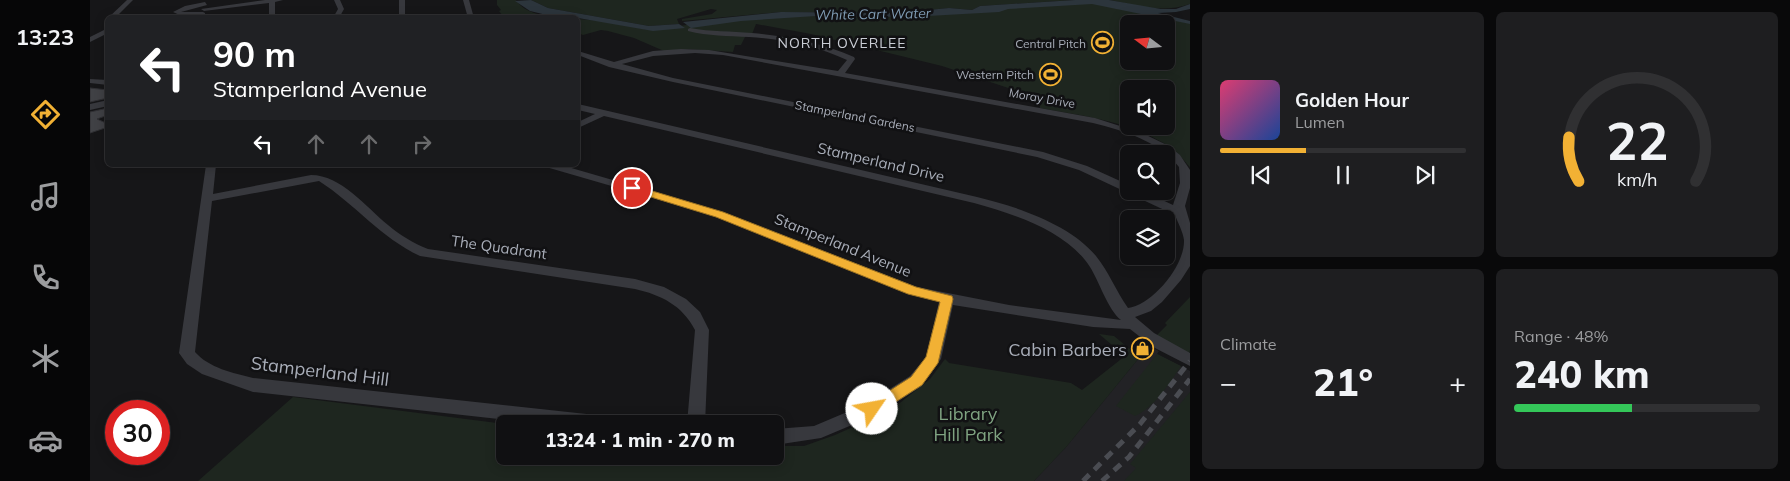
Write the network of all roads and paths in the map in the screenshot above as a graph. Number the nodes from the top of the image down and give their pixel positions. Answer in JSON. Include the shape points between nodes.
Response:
{"nodes":[{"id":1,"x":130,"y":0,"type":"edge"},
{"id":2,"x":272,"y":0,"type":"edge"},
{"id":3,"x":280,"y":0,"type":"edge"},
{"id":4,"x":337,"y":0,"type":"edge"},
{"id":5,"x":402,"y":0,"type":"edge"},
{"id":6,"x":466,"y":0,"type":"edge"},
{"id":7,"x":204,"y":9,"type":"edge"},
{"id":8,"x":114,"y":15,"type":"edge"},
{"id":9,"x":272,"y":15,"type":"edge"},
{"id":10,"x":338,"y":15,"type":"edge"},
{"id":11,"x":402,"y":15,"type":"edge"},
{"id":12,"x":470,"y":15,"type":"edge"},
{"id":13,"x":690,"y":30,"type":"dead end"},
{"id":14,"x":105,"y":32,"type":"edge"},
{"id":15,"x":90,"y":40,"type":"edge"},
{"id":16,"x":580,"y":54,"type":"edge"},
{"id":17,"x":612,"y":65,"type":"junction"},
{"id":18,"x":840,"y":74,"type":"junction"},
{"id":19,"x":90,"y":81,"type":"edge"},
{"id":20,"x":105,"y":84,"type":"edge"},
{"id":21,"x":105,"y":104,"type":"edge"},
{"id":22,"x":90,"y":107,"type":"edge"},
{"id":23,"x":580,"y":107,"type":"edge"},
{"id":24,"x":603,"y":113,"type":"junction"},
{"id":25,"x":580,"y":124,"type":"edge"},
{"id":26,"x":211,"y":167,"type":"edge"},
{"id":27,"x":557,"y":167,"type":"edge"},
{"id":28,"x":1120,"y":185,"type":"edge"},
{"id":29,"x":206,"y":199,"type":"junction"},
{"id":30,"x":1153,"y":200,"type":"edge"},
{"id":31,"x":1178,"y":212,"type":"junction"},
{"id":32,"x":947,"y":299,"type":"junction"},
{"id":33,"x":1127,"y":319,"type":"junction"},
{"id":34,"x":1190,"y":360,"type":"edge"},
{"id":35,"x":531,"y":415,"type":"edge"},
{"id":36,"x":697,"y":415,"type":"edge"},
{"id":37,"x":784,"y":436,"type":"edge"}],
"edges":[{"from":1,"to":8,"type":"street"},
{"from":2,"to":3,"type":"street"},
{"from":2,"to":7,"type":"street"},
{"from":2,"to":9,"type":"street"},
{"from":4,"to":10,"type":"street","via":[[341,9]]},
{"from":5,"to":11,"type":"street"},
{"from":6,"to":12,"type":"street"},
{"from":13,"to":18,"type":"street","via":[[787,39],[848,56],[851,60]]},
{"from":14,"to":15,"type":"street"},
{"from":16,"to":17,"type":"street","name":"Stamperland Gardens"},
{"from":17,"to":18,"type":"street","name":"Moray Drive","via":[[654,53],[704,51]]},
{"from":17,"to":28,"type":"street","name":"Stamperland Gardens","via":[[1039,154],[1083,168]]},
{"from":18,"to":31,"type":"street","name":"Moray Drive","via":[[1083,118],[1135,134],[1169,152],[1184,167],[1189,181]]},
{"from":19,"to":20,"type":"street"},
{"from":21,"to":22,"type":"street"},
{"from":23,"to":24,"type":"street","name":"Stamperland Drive"},
{"from":24,"to":25,"type":"street"},
{"from":24,"to":33,"type":"street","name":"Stamperland Drive","via":[[1005,208],[1040,224],[1086,252]]},
{"from":26,"to":29,"type":"street","name":"Stamperland Hill"},
{"from":27,"to":32,"type":"street","name":"Stamperland Avenue","via":[[711,212],[912,291]]},
{"from":29,"to":35,"type":"street","name":"Stamperland Hill","via":[[186,352],[202,366],[253,385]]},
{"from":29,"to":36,"type":"street","name":"The Quadrant","via":[[320,178],[399,239],[425,253],[635,284],[674,297],[696,316],[702,330]]},
{"from":30,"to":31,"type":"street"},
{"from":31,"to":33,"type":"street","via":[[1188,231],[1189,256],[1164,293]]},
{"from":32,"to":33,"type":"street","name":"Stamperland Avenue","via":[[1120,325]]},
{"from":32,"to":37,"type":"street","via":[[933,359],[916,381],[872,409],[815,433]]},
{"from":33,"to":34,"type":"street"}]}
